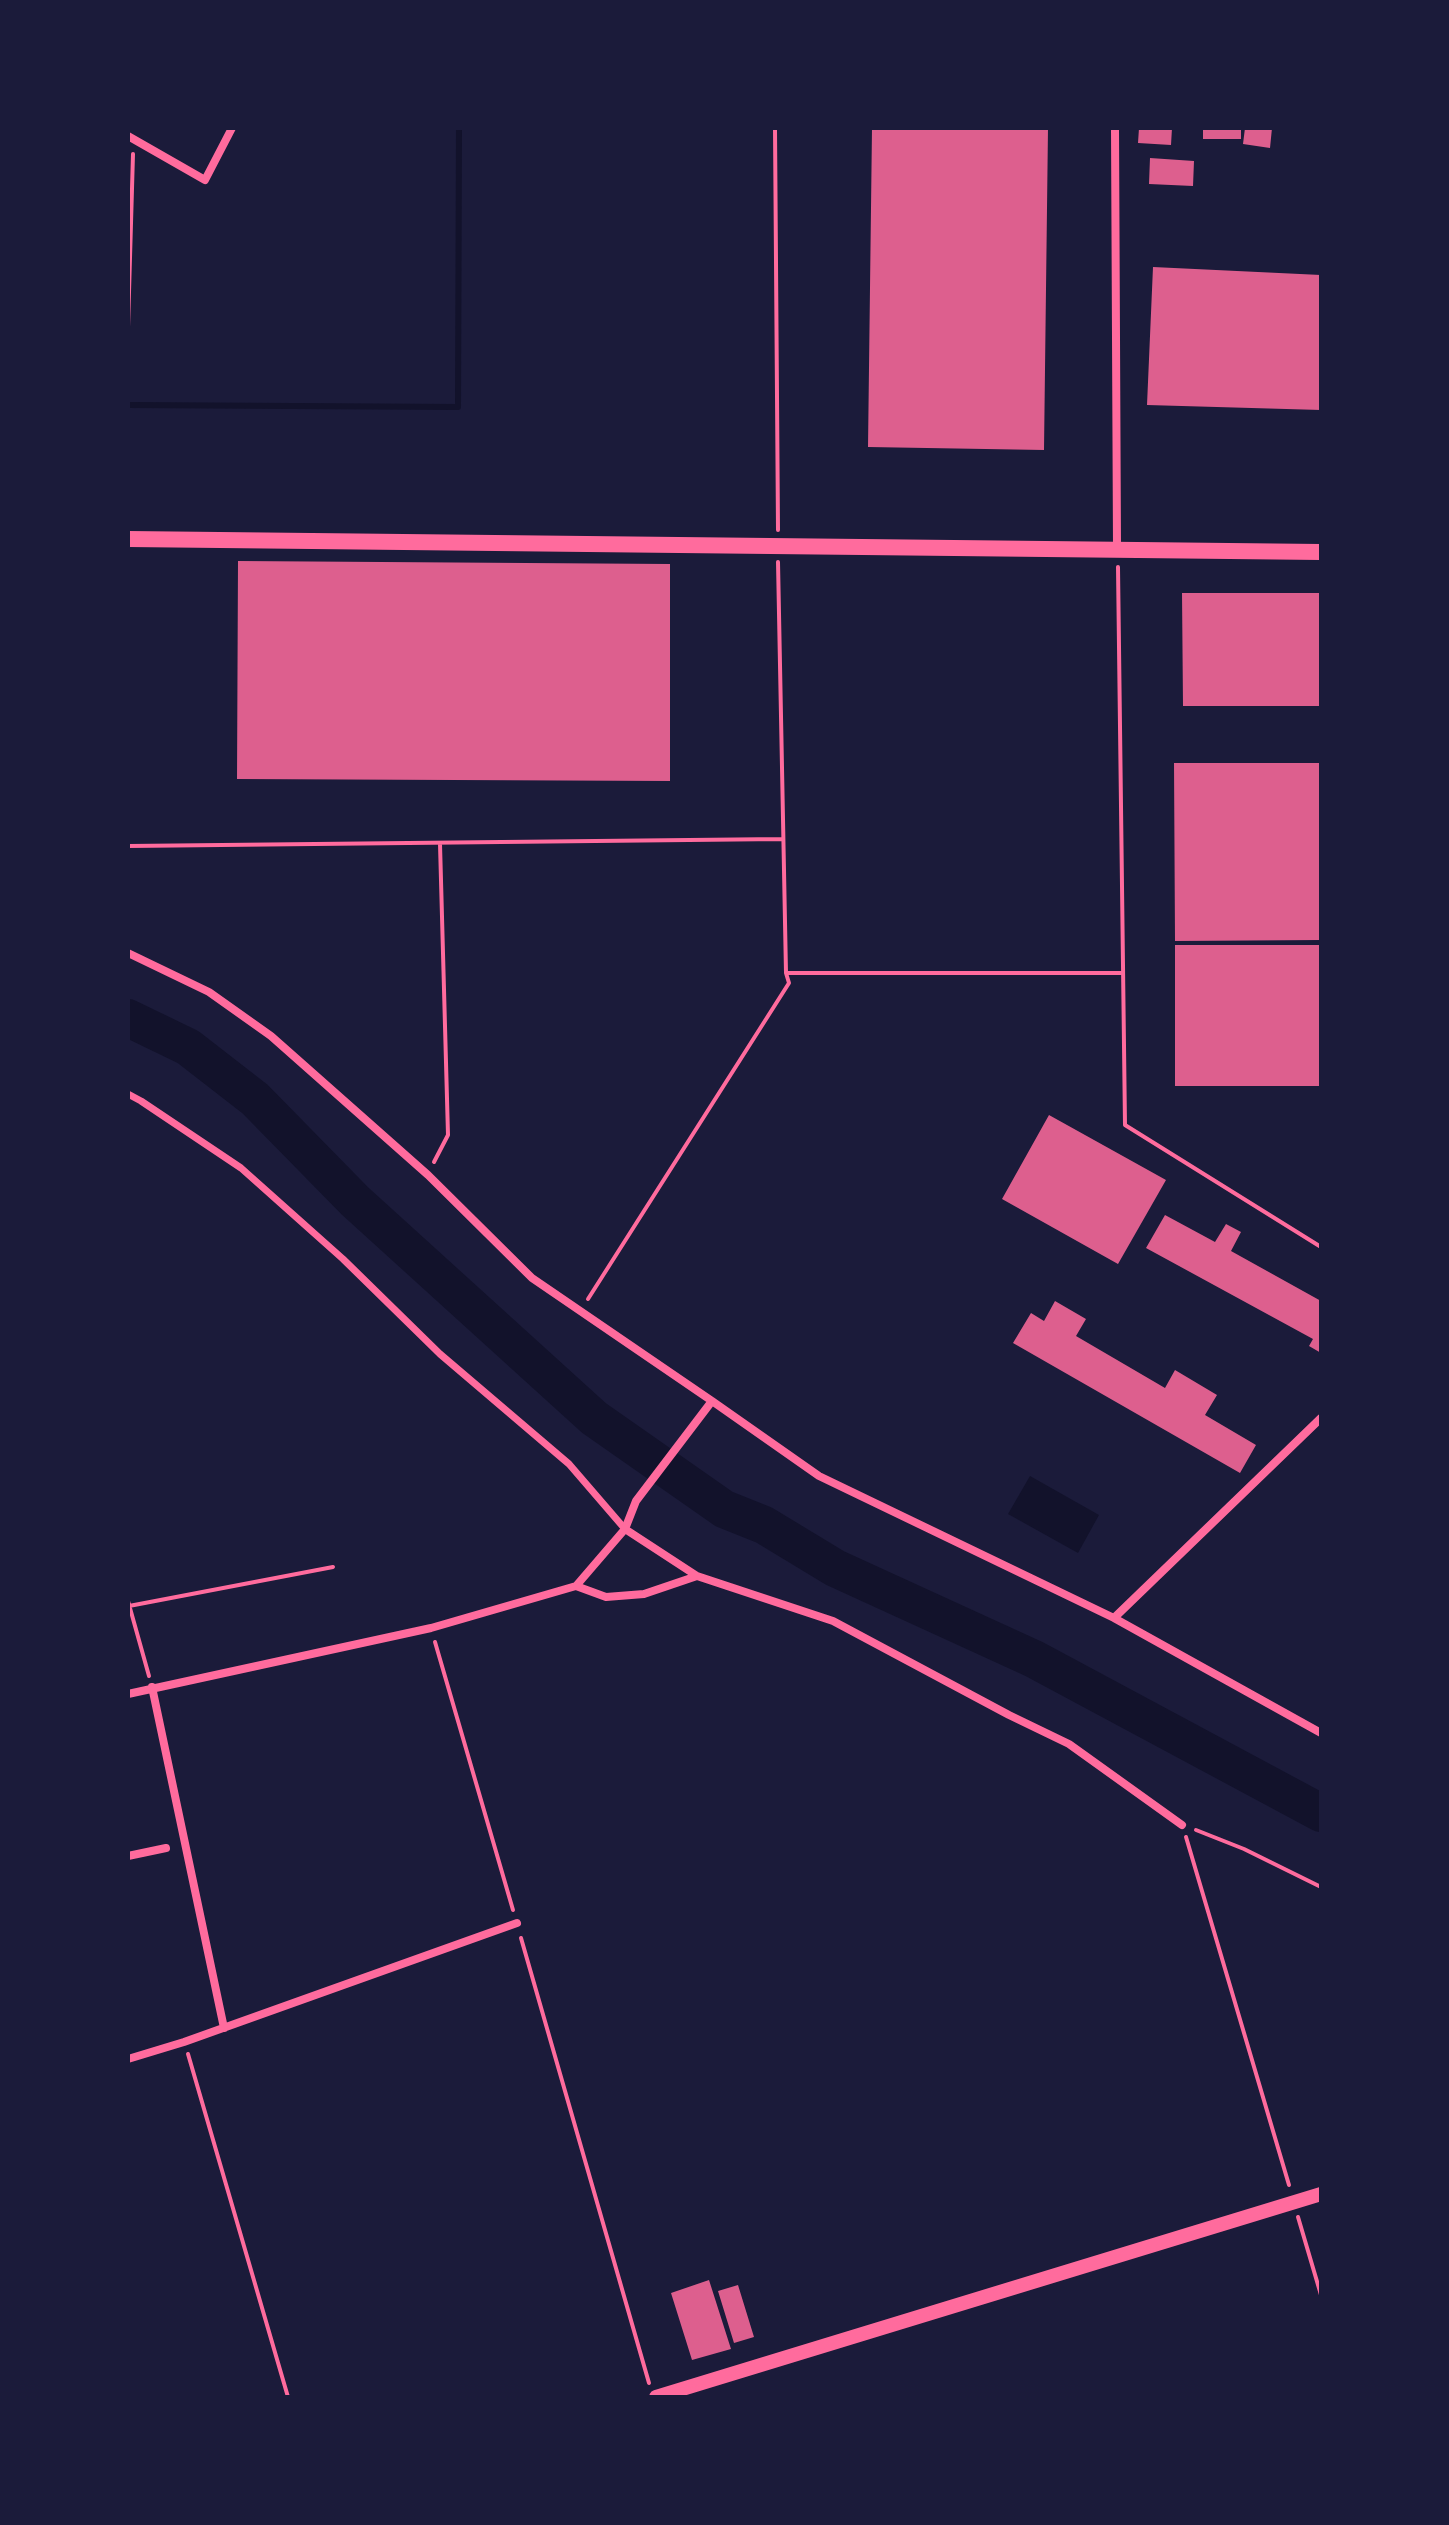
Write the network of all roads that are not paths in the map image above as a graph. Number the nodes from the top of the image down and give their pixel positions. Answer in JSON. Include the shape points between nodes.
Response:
{"nodes":[{"id":1,"x":232,"y":128,"type":"edge"},
{"id":2,"x":1115,"y":128,"type":"edge"},
{"id":3,"x":130,"y":137,"type":"edge"},
{"id":4,"x":128,"y":539,"type":"edge"},
{"id":5,"x":1117,"y":548,"type":"junction"},
{"id":6,"x":1321,"y":552,"type":"edge"},
{"id":7,"x":128,"y":953,"type":"edge"},
{"id":8,"x":128,"y":1094,"type":"edge"},
{"id":9,"x":712,"y":1401,"type":"junction"},
{"id":10,"x":1321,"y":1418,"type":"edge"},
{"id":11,"x":625,"y":1529,"type":"junction"},
{"id":12,"x":697,"y":1576,"type":"junction"},
{"id":13,"x":576,"y":1586,"type":"junction"},
{"id":14,"x":1114,"y":1618,"type":"junction"},
{"id":15,"x":152,"y":1687,"type":"junction"},
{"id":16,"x":128,"y":1694,"type":"edge"},
{"id":17,"x":1321,"y":1733,"type":"edge"},
{"id":18,"x":1182,"y":1825,"type":"road end"},
{"id":19,"x":166,"y":1848,"type":"dead end"},
{"id":20,"x":128,"y":1856,"type":"edge"},
{"id":21,"x":517,"y":1923,"type":"road end"},
{"id":22,"x":224,"y":2028,"type":"junction"},
{"id":23,"x":128,"y":2059,"type":"edge"},
{"id":24,"x":1321,"y":2194,"type":"edge"},
{"id":25,"x":654,"y":2397,"type":"edge"}],
"edges":[{"from":1,"to":3,"type":"street","via":[[205,180]]},
{"from":2,"to":5,"type":"street"},
{"from":4,"to":5,"type":"main road"},
{"from":5,"to":6,"type":"main road"},
{"from":7,"to":9,"type":"street","via":[[209,992],[271,1036],[428,1175],[532,1278]]},
{"from":8,"to":11,"type":"street","via":[[241,1168],[440,1354],[569,1464]]},
{"from":9,"to":11,"type":"street","via":[[636,1501]]},
{"from":9,"to":14,"type":"street","via":[[819,1476]]},
{"from":10,"to":14,"type":"street"},
{"from":11,"to":12,"type":"street"},
{"from":11,"to":13,"type":"street"},
{"from":12,"to":13,"type":"street","via":[[644,1594],[606,1597]]},
{"from":12,"to":18,"type":"street","via":[[833,1621],[1069,1744]]},
{"from":13,"to":15,"type":"street","via":[[431,1628]]},
{"from":14,"to":17,"type":"street"},
{"from":15,"to":16,"type":"street"},
{"from":15,"to":22,"type":"street"},
{"from":19,"to":20,"type":"street"},
{"from":21,"to":22,"type":"street"},
{"from":22,"to":23,"type":"street"},
{"from":24,"to":25,"type":"street"}]}
